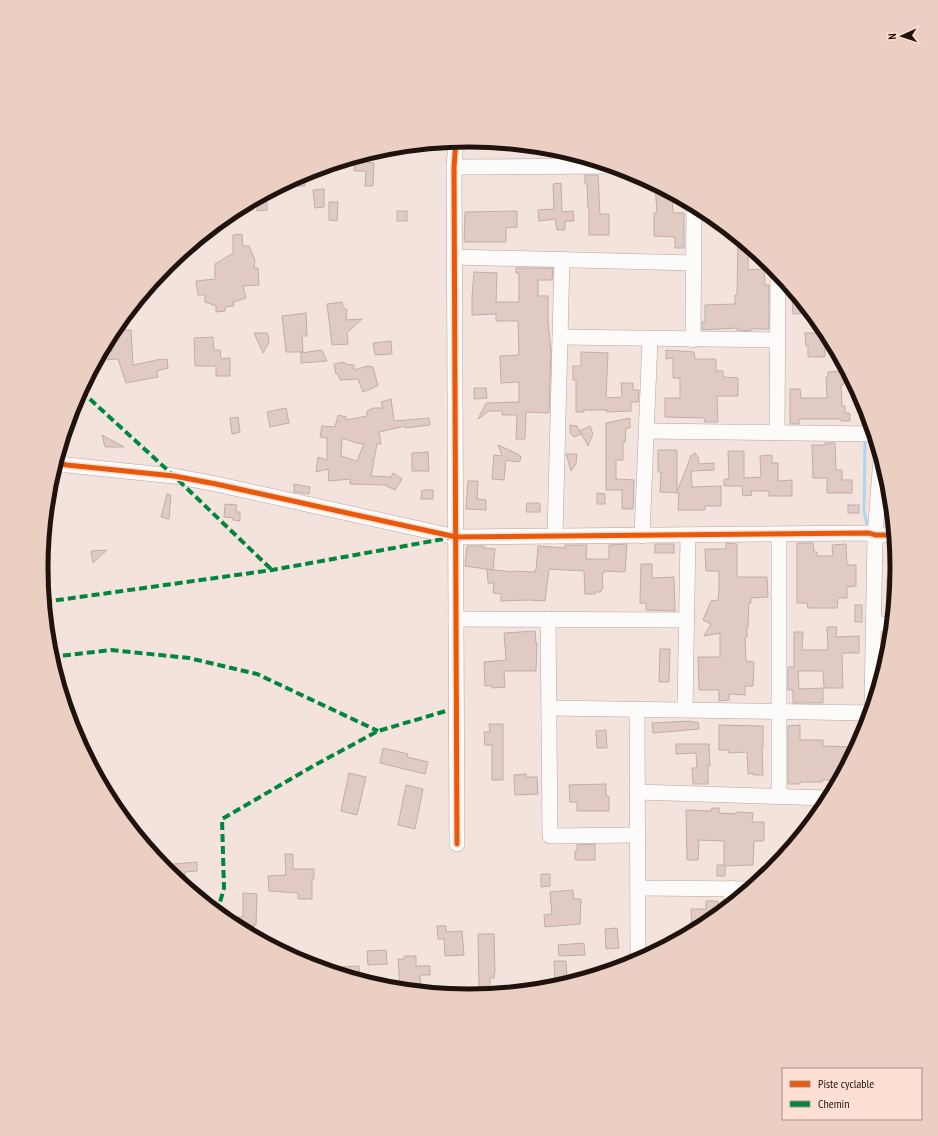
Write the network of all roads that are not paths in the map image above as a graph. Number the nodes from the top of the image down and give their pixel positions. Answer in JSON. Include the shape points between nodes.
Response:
{"nodes":[{"id":1,"x":455,"y":147,"type":"edge"},
{"id":2,"x":454,"y":166,"type":"junction"},
{"id":3,"x":594,"y":166,"type":"edge"},
{"id":4,"x":694,"y":212,"type":"edge"},
{"id":5,"x":454,"y":257,"type":"junction"},
{"id":6,"x":562,"y":260,"type":"junction"},
{"id":7,"x":693,"y":263,"type":"junction"},
{"id":8,"x":778,"y":281,"type":"edge"},
{"id":9,"x":560,"y":337,"type":"junction"},
{"id":10,"x":650,"y":338,"type":"junction"},
{"id":11,"x":693,"y":340,"type":"junction"},
{"id":12,"x":777,"y":340,"type":"junction"},
{"id":13,"x":646,"y":430,"type":"junction"},
{"id":14,"x":776,"y":432,"type":"junction"},
{"id":15,"x":868,"y":434,"type":"edge"},
{"id":16,"x":61,"y":463,"type":"edge"},
{"id":17,"x":880,"y":475,"type":"edge"},
{"id":18,"x":688,"y":535,"type":"junction"},
{"id":19,"x":779,"y":535,"type":"junction"},
{"id":20,"x":888,"y":535,"type":"edge"},
{"id":21,"x":555,"y":536,"type":"junction"},
{"id":22,"x":642,"y":536,"type":"junction"},
{"id":23,"x":875,"y":536,"type":"junction"},
{"id":24,"x":456,"y":537,"type":"junction"},
{"id":25,"x":456,"y":619,"type":"junction"},
{"id":26,"x":548,"y":619,"type":"junction"},
{"id":27,"x":686,"y":620,"type":"junction"},
{"id":28,"x":873,"y":624,"type":"junction"},
{"id":29,"x":886,"y":624,"type":"edge"},
{"id":30,"x":872,"y":689,"type":"edge"},
{"id":31,"x":549,"y":708,"type":"junction"},
{"id":32,"x":637,"y":709,"type":"junction"},
{"id":33,"x":685,"y":710,"type":"junction"},
{"id":34,"x":779,"y":712,"type":"junction"},
{"id":35,"x":864,"y":713,"type":"edge"},
{"id":36,"x":637,"y":792,"type":"junction"},
{"id":37,"x":779,"y":796,"type":"junction"},
{"id":38,"x":822,"y":798,"type":"edge"},
{"id":39,"x":637,"y":835,"type":"junction"},
{"id":40,"x":457,"y":844,"type":"dead end"},
{"id":41,"x":638,"y":888,"type":"junction"},
{"id":42,"x":731,"y":888,"type":"junction"},
{"id":43,"x":743,"y":888,"type":"edge"},
{"id":44,"x":731,"y":897,"type":"edge"},
{"id":45,"x":638,"y":953,"type":"edge"}],
"edges":[{"from":1,"to":2,"type":"street"},
{"from":2,"to":3,"type":"street"},
{"from":2,"to":5,"type":"street"},
{"from":4,"to":7,"type":"street"},
{"from":5,"to":6,"type":"street"},
{"from":5,"to":24,"type":"street"},
{"from":6,"to":7,"type":"street"},
{"from":6,"to":9,"type":"street"},
{"from":7,"to":11,"type":"street"},
{"from":8,"to":12,"type":"street"},
{"from":9,"to":10,"type":"street"},
{"from":9,"to":21,"type":"street"},
{"from":10,"to":11,"type":"street"},
{"from":10,"to":13,"type":"street"},
{"from":11,"to":12,"type":"street"},
{"from":12,"to":14,"type":"street"},
{"from":13,"to":14,"type":"street"},
{"from":13,"to":22,"type":"street"},
{"from":14,"to":15,"type":"street"},
{"from":16,"to":24,"type":"street","via":[[174,476]]},
{"from":17,"to":23,"type":"street"},
{"from":18,"to":19,"type":"street"},
{"from":18,"to":22,"type":"street"},
{"from":18,"to":27,"type":"street"},
{"from":19,"to":23,"type":"street","via":[[869,533]]},
{"from":19,"to":34,"type":"street"},
{"from":20,"to":23,"type":"street"},
{"from":21,"to":22,"type":"street"},
{"from":21,"to":24,"type":"street"},
{"from":23,"to":28,"type":"street"},
{"from":24,"to":25,"type":"street"},
{"from":25,"to":26,"type":"street"},
{"from":25,"to":40,"type":"street"},
{"from":26,"to":27,"type":"street"},
{"from":26,"to":31,"type":"street"},
{"from":27,"to":33,"type":"street"},
{"from":28,"to":29,"type":"street"},
{"from":28,"to":30,"type":"street"},
{"from":31,"to":32,"type":"street"},
{"from":31,"to":39,"type":"street","via":[[550,836]]},
{"from":32,"to":33,"type":"street"},
{"from":32,"to":36,"type":"street"},
{"from":33,"to":34,"type":"street"},
{"from":34,"to":35,"type":"street"},
{"from":34,"to":37,"type":"street"},
{"from":36,"to":37,"type":"street"},
{"from":36,"to":39,"type":"street"},
{"from":37,"to":38,"type":"street"},
{"from":39,"to":41,"type":"street"},
{"from":41,"to":42,"type":"street"},
{"from":41,"to":45,"type":"street"},
{"from":42,"to":43,"type":"street"},
{"from":42,"to":44,"type":"street"}]}
